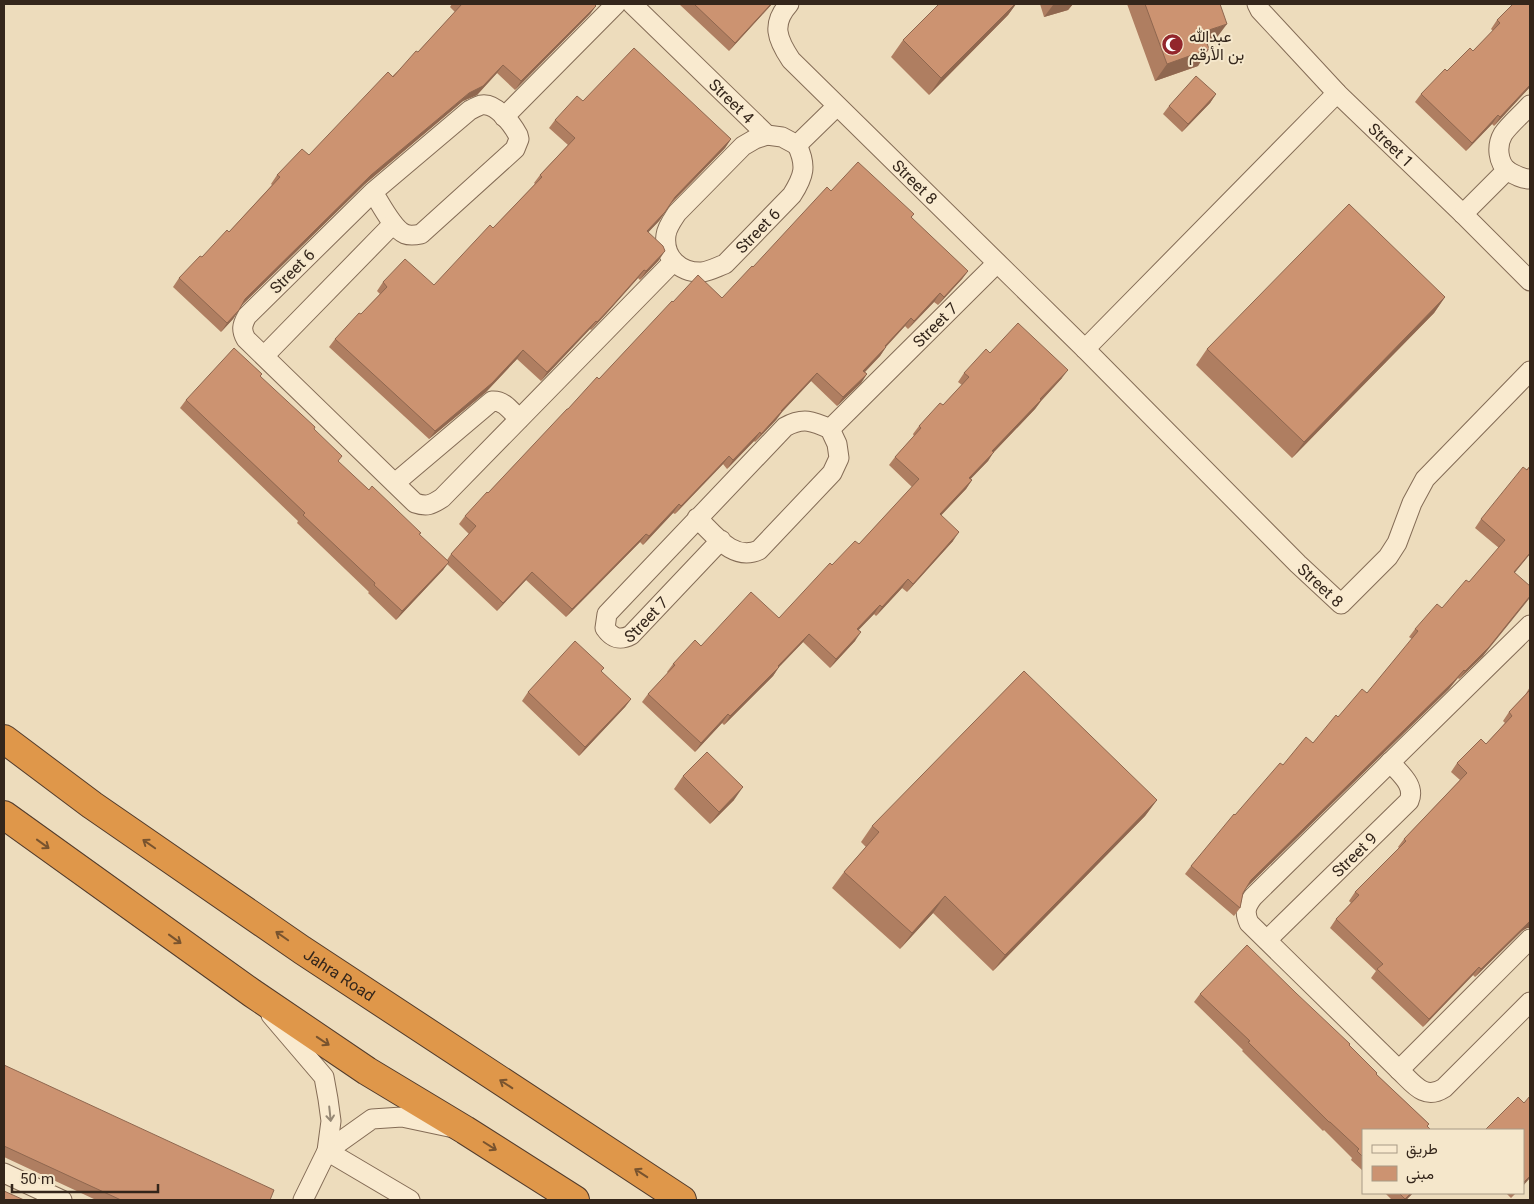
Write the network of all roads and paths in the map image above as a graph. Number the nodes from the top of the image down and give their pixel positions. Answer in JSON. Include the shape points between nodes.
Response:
{"nodes":[{"id":1,"x":616,"y":4,"type":"edge"},
{"id":2,"x":632,"y":4,"type":"edge"},
{"id":3,"x":789,"y":4,"type":"edge"},
{"id":4,"x":1256,"y":4,"type":"edge"},
{"id":5,"x":1337,"y":93,"type":"junction"},
{"id":6,"x":1530,"y":105,"type":"edge"},
{"id":7,"x":837,"y":106,"type":"junction"},
{"id":8,"x":504,"y":117,"type":"junction"},
{"id":9,"x":767,"y":135,"type":"junction"},
{"id":10,"x":797,"y":145,"type":"junction"},
{"id":11,"x":1506,"y":170,"type":"junction"},
{"id":12,"x":1530,"y":179,"type":"edge"},
{"id":13,"x":373,"y":192,"type":"junction"},
{"id":14,"x":1463,"y":214,"type":"junction"},
{"id":15,"x":394,"y":224,"type":"junction"},
{"id":16,"x":673,"y":262,"type":"junction"},
{"id":17,"x":997,"y":263,"type":"junction"},
{"id":18,"x":1530,"y":281,"type":"edge"},
{"id":19,"x":1084,"y":349,"type":"junction"},
{"id":20,"x":264,"y":356,"type":"junction"},
{"id":21,"x":1530,"y":371,"type":"edge"},
{"id":22,"x":520,"y":419,"type":"junction"},
{"id":23,"x":830,"y":429,"type":"junction"},
{"id":24,"x":395,"y":483,"type":"junction"},
{"id":25,"x":697,"y":518,"type":"junction"},
{"id":26,"x":721,"y":540,"type":"junction"},
{"id":27,"x":1530,"y":624,"type":"edge"},
{"id":28,"x":4,"y":739,"type":"edge"},
{"id":29,"x":1390,"y":762,"type":"junction"},
{"id":30,"x":4,"y":815,"type":"edge"},
{"id":31,"x":1530,"y":939,"type":"edge"},
{"id":32,"x":1267,"y":940,"type":"junction"},
{"id":33,"x":252,"y":993,"type":"junction"},
{"id":34,"x":1530,"y":1002,"type":"edge"},
{"id":35,"x":1399,"y":1070,"type":"junction"},
{"id":36,"x":465,"y":1130,"type":"junction"},
{"id":37,"x":327,"y":1151,"type":"junction"},
{"id":38,"x":4,"y":1174,"type":"edge"},
{"id":39,"x":62,"y":1200,"type":"edge"},
{"id":40,"x":304,"y":1200,"type":"edge"},
{"id":41,"x":410,"y":1200,"type":"edge"},
{"id":42,"x":575,"y":1200,"type":"edge"},
{"id":43,"x":682,"y":1200,"type":"edge"}],
"edges":[{"from":1,"to":8,"type":"street"},
{"from":2,"to":9,"type":"street","name":"Street 4"},
{"from":3,"to":7,"type":"street","name":"Street 8","via":[[781,12],[777,28],[781,45],[791,60]]},
{"from":4,"to":5,"type":"street","name":"Street 1"},
{"from":5,"to":14,"type":"street","name":"Street 1"},
{"from":5,"to":19,"type":"street"},
{"from":6,"to":11,"type":"street","via":[[1503,135],[1499,145],[1499,159]]},
{"from":7,"to":10,"type":"street"},
{"from":7,"to":17,"type":"street","name":"Street 8"},
{"from":8,"to":13,"type":"street","name":"Street 6","via":[[490,106],[480,105],[470,110]]},
{"from":8,"to":15,"type":"street","name":"Street 6","via":[[518,135],[515,149],[421,234],[407,235]]},
{"from":9,"to":10,"type":"street","name":"Street 4","via":[[782,137]]},
{"from":9,"to":16,"type":"street","via":[[743,146],[676,213],[666,235]]},
{"from":10,"to":16,"type":"street","name":"Street 6","via":[[804,171],[796,189],[724,264],[701,272],[687,270]]},
{"from":11,"to":12,"type":"street"},
{"from":11,"to":14,"type":"street"},
{"from":13,"to":15,"type":"street","name":"Street 6"},
{"from":13,"to":20,"type":"street","name":"Street 6","via":[[247,316],[242,331]]},
{"from":14,"to":18,"type":"street","name":"Street 1"},
{"from":15,"to":20,"type":"street"},
{"from":16,"to":22,"type":"street","name":"Street 6"},
{"from":17,"to":19,"type":"street","name":"Street 8"},
{"from":17,"to":23,"type":"street","name":"Street 7"},
{"from":19,"to":21,"type":"street","name":"Street 8","via":[[1341,604],[1388,557],[1424,479]]},
{"from":20,"to":24,"type":"street","name":"Street 6"},
{"from":22,"to":24,"type":"street","via":[[504,404],[492,401]]},
{"from":22,"to":24,"type":"street","name":"Street 6","via":[[433,504],[423,506],[415,503]]},
{"from":23,"to":25,"type":"street","name":"Street 7","via":[[803,420],[785,427]]},
{"from":23,"to":26,"type":"street","via":[[839,458],[832,473],[759,550],[743,554],[733,551]]},
{"from":25,"to":26,"type":"street"},
{"from":25,"to":26,"type":"street","name":"Street 7","via":[[607,614],[604,623],[609,634],[621,639],[631,635]]},
{"from":27,"to":29,"type":"street"},
{"from":43,"to":28,"type":"highway","name":"Jahra Road","one_way":true,"via":[[294,944],[92,805]]},
{"from":29,"to":32,"type":"street","name":"Street 9","via":[[1408,783],[1412,796],[1409,801]]},
{"from":29,"to":32,"type":"street","via":[[1248,903],[1247,918]]},
{"from":30,"to":33,"type":"highway","one_way":true},
{"from":31,"to":35,"type":"street"},
{"from":32,"to":35,"type":"street"},
{"from":33,"to":36,"type":"highway","one_way":true,"via":[[367,1071]]},
{"from":33,"to":37,"type":"street","one_way":true,"via":[[324,1076],[331,1121]]},
{"from":34,"to":35,"type":"street","via":[[1438,1092],[1424,1092]]},
{"from":36,"to":37,"type":"street","via":[[402,1117],[372,1119]]},
{"from":36,"to":42,"type":"highway","one_way":true},
{"from":37,"to":40,"type":"street"},
{"from":37,"to":41,"type":"street"},
{"from":38,"to":39,"type":"street"}]}
